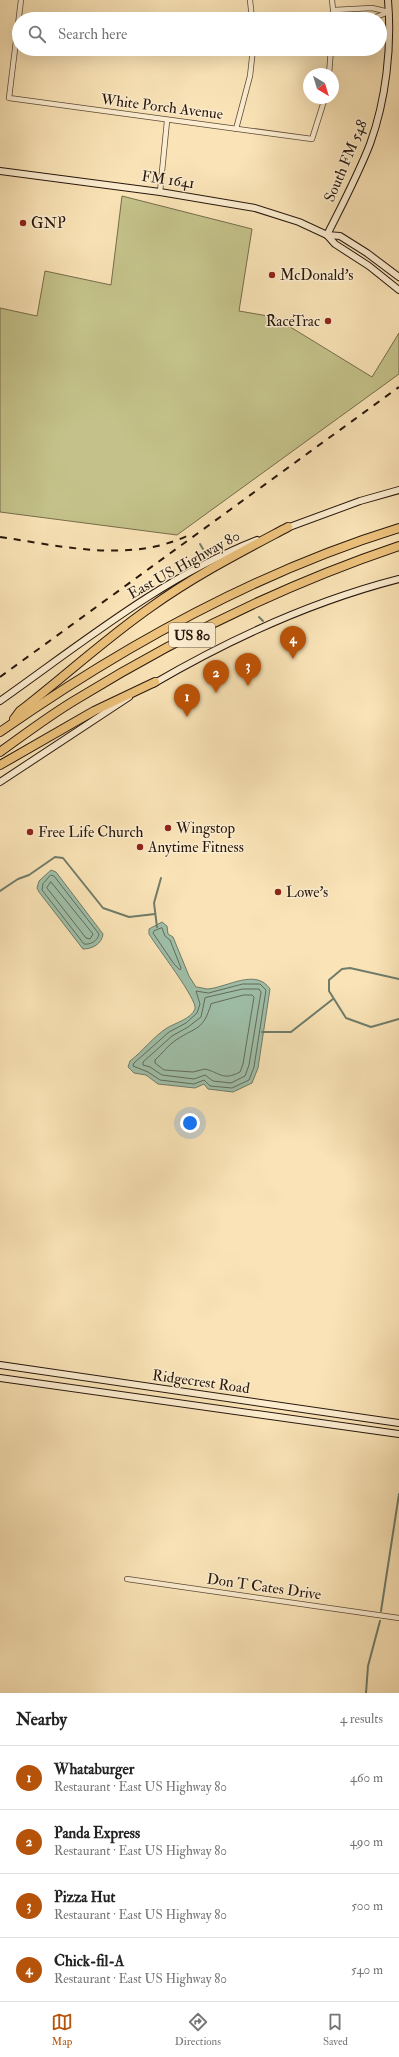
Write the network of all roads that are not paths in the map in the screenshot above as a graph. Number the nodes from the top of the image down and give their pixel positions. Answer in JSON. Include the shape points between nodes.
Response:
{"nodes":[{"id":1,"x":22,"y":0,"type":"edge"},
{"id":2,"x":250,"y":0,"type":"edge"},
{"id":3,"x":332,"y":0,"type":"edge"},
{"id":4,"x":388,"y":0,"type":"edge"},
{"id":5,"x":334,"y":10,"type":"joint"},
{"id":6,"x":20,"y":12,"type":"edge"},
{"id":7,"x":251,"y":12,"type":"edge"},
{"id":8,"x":389,"y":12,"type":"junction"},
{"id":9,"x":387,"y":40,"type":"edge"},
{"id":10,"x":14,"y":56,"type":"edge"},
{"id":11,"x":252,"y":56,"type":"edge"},
{"id":12,"x":330,"y":56,"type":"edge"},
{"id":13,"x":386,"y":56,"type":"edge"},
{"id":14,"x":329,"y":68,"type":"edge"},
{"id":15,"x":323,"y":104,"type":"edge"},
{"id":16,"x":167,"y":121,"type":"junction"},
{"id":17,"x":236,"y":129,"type":"junction"},
{"id":18,"x":0,"y":171,"type":"edge"},
{"id":19,"x":160,"y":192,"type":"junction"},
{"id":20,"x":327,"y":235,"type":"junction"},
{"id":21,"x":399,"y":277,"type":"edge"},
{"id":22,"x":399,"y":290,"type":"edge"},
{"id":23,"x":399,"y":490,"type":"edge"},
{"id":24,"x":288,"y":528,"type":"junction"},
{"id":25,"x":399,"y":528,"type":"edge"},
{"id":26,"x":399,"y":546,"type":"edge"},
{"id":27,"x":399,"y":579,"type":"edge"},
{"id":28,"x":155,"y":682,"type":"junction"},
{"id":29,"x":0,"y":701,"type":"edge"},
{"id":30,"x":9,"y":726,"type":"junction"},
{"id":31,"x":0,"y":732,"type":"edge"},
{"id":32,"x":0,"y":752,"type":"edge"},
{"id":33,"x":0,"y":764,"type":"edge"},
{"id":34,"x":0,"y":782,"type":"edge"},
{"id":35,"x":0,"y":1366,"type":"edge"},
{"id":36,"x":0,"y":1378,"type":"edge"},
{"id":37,"x":399,"y":1424,"type":"edge"},
{"id":38,"x":399,"y":1434,"type":"edge"},
{"id":39,"x":126,"y":1578,"type":"dead end"},
{"id":40,"x":399,"y":1618,"type":"edge"}],
"edges":[{"from":1,"to":6,"type":"street"},
{"from":2,"to":7,"type":"street"},
{"from":3,"to":5,"type":"street"},
{"from":4,"to":8,"type":"main road","name":"South FM 548"},
{"from":5,"to":8,"type":"street","via":[[372,8]]},
{"from":8,"to":9,"type":"main road","name":"South FM 548"},
{"from":10,"to":16,"type":"street","name":"White Porch Avenue","via":[[9,98]]},
{"from":11,"to":17,"type":"street","via":[[250,76]]},
{"from":12,"to":14,"type":"street"},
{"from":13,"to":20,"type":"main road","name":"South FM 548","via":[[384,82],[373,134]]},
{"from":15,"to":17,"type":"street","name":"White Porch Avenue","via":[[312,139]]},
{"from":16,"to":17,"type":"street","name":"White Porch Avenue"},
{"from":16,"to":19,"type":"street"},
{"from":18,"to":19,"type":"main road","name":"FM 1641","number":"FM 1641"},
{"from":19,"to":20,"type":"main road","name":"FM 1641","number":"FM 1641","via":[[255,208]]},
{"from":20,"to":21,"type":"main road","via":[[340,236]]},
{"from":20,"to":22,"type":"main road","via":[[335,244],[375,270]]},
{"from":23,"to":24,"type":"main road","name":"East US Highway 80","via":[[354,503]]},
{"from":24,"to":29,"type":"main road","name":"East US Highway 80","via":[[224,555],[168,585]]},
{"from":24,"to":30,"type":"highway","via":[[199,576],[146,610],[20,711]]},
{"from":25,"to":30,"type":"highway","number":"US 80","via":[[351,542],[220,600],[148,637]]},
{"from":26,"to":32,"type":"highway","number":"US 80","via":[[306,582],[224,618],[138,662],[75,700]]},
{"from":27,"to":28,"type":"main road","via":[[355,590],[278,620]]},
{"from":28,"to":33,"type":"highway","via":[[94,711]]},
{"from":28,"to":34,"type":"main road"},
{"from":30,"to":31,"type":"highway","number":"US 80"},
{"from":35,"to":37,"type":"main road","name":"Ridgecrest Road"},
{"from":36,"to":38,"type":"main road","name":"Ridgecrest Road"},
{"from":39,"to":40,"type":"street","name":"Don T Cates Drive"}]}
